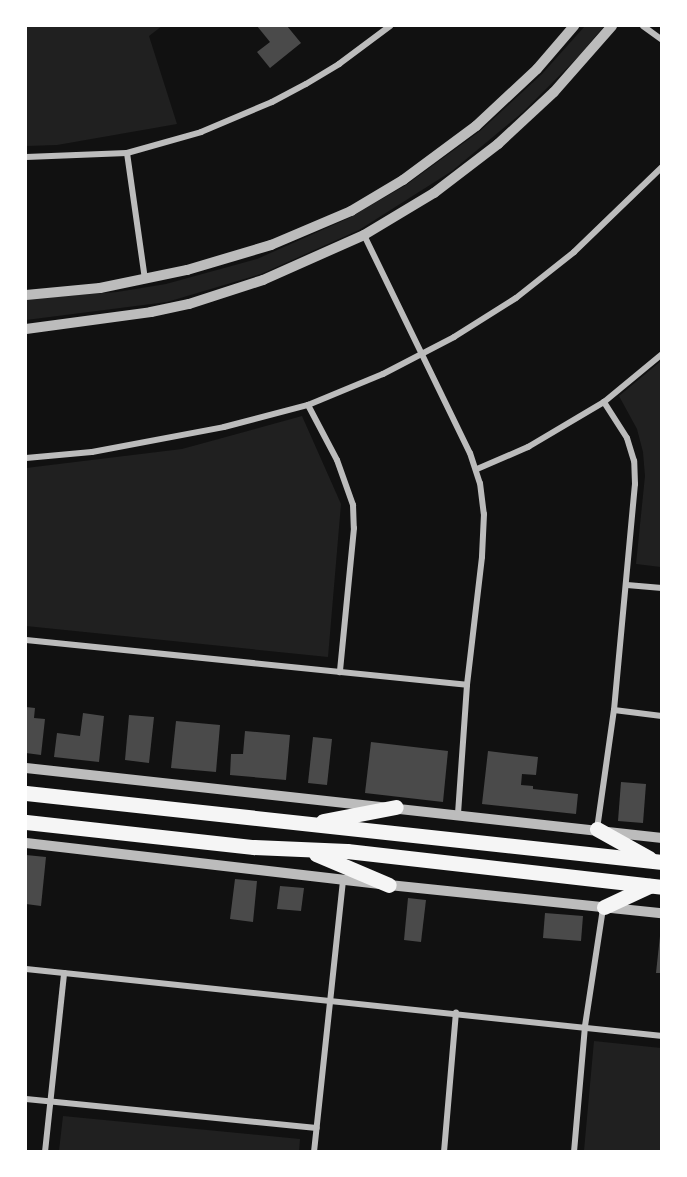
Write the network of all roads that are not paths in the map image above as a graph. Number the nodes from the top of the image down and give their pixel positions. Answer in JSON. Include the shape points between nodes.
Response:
{"nodes":[{"id":1,"x":390,"y":26,"type":"edge"},
{"id":2,"x":574,"y":26,"type":"edge"},
{"id":3,"x":612,"y":26,"type":"edge"},
{"id":4,"x":643,"y":26,"type":"edge"},
{"id":5,"x":662,"y":40,"type":"edge"},
{"id":6,"x":127,"y":153,"type":"junction"},
{"id":7,"x":26,"y":157,"type":"edge"},
{"id":8,"x":662,"y":167,"type":"edge"},
{"id":9,"x":364,"y":235,"type":"junction"},
{"id":10,"x":145,"y":280,"type":"junction"},
{"id":11,"x":26,"y":295,"type":"edge"},
{"id":12,"x":26,"y":329,"type":"edge"},
{"id":13,"x":421,"y":354,"type":"junction"},
{"id":14,"x":662,"y":354,"type":"edge"},
{"id":15,"x":604,"y":402,"type":"junction"},
{"id":16,"x":308,"y":405,"type":"junction"},
{"id":17,"x":26,"y":458,"type":"edge"},
{"id":18,"x":477,"y":469,"type":"junction"},
{"id":19,"x":627,"y":585,"type":"junction"},
{"id":20,"x":662,"y":588,"type":"edge"},
{"id":21,"x":26,"y":640,"type":"edge"},
{"id":22,"x":340,"y":672,"type":"junction"},
{"id":23,"x":467,"y":685,"type":"junction"},
{"id":24,"x":614,"y":710,"type":"junction"},
{"id":25,"x":662,"y":716,"type":"edge"},
{"id":26,"x":26,"y":768,"type":"edge"},
{"id":27,"x":26,"y":793,"type":"edge"},
{"id":28,"x":396,"y":807,"type":"junction"},
{"id":29,"x":458,"y":814,"type":"junction"},
{"id":30,"x":26,"y":822,"type":"edge"},
{"id":31,"x":309,"y":824,"type":"junction"},
{"id":32,"x":597,"y":829,"type":"junction"},
{"id":33,"x":662,"y":838,"type":"edge"},
{"id":34,"x":26,"y":843,"type":"edge"},
{"id":35,"x":305,"y":850,"type":"junction"},
{"id":36,"x":658,"y":861,"type":"edge"},
{"id":37,"x":343,"y":880,"type":"junction"},
{"id":38,"x":389,"y":885,"type":"junction"},
{"id":39,"x":655,"y":887,"type":"edge"},
{"id":40,"x":604,"y":907,"type":"junction"},
{"id":41,"x":662,"y":913,"type":"edge"},
{"id":42,"x":26,"y":969,"type":"edge"},
{"id":43,"x":64,"y":973,"type":"junction"},
{"id":44,"x":331,"y":1000,"type":"junction"},
{"id":45,"x":456,"y":1013,"type":"junction"},
{"id":46,"x":585,"y":1026,"type":"junction"},
{"id":47,"x":662,"y":1036,"type":"edge"},
{"id":48,"x":26,"y":1099,"type":"edge"},
{"id":49,"x":51,"y":1101,"type":"junction"},
{"id":50,"x":317,"y":1128,"type":"junction"},
{"id":51,"x":45,"y":1152,"type":"edge"},
{"id":52,"x":314,"y":1152,"type":"edge"},
{"id":53,"x":444,"y":1152,"type":"edge"},
{"id":54,"x":574,"y":1152,"type":"edge"}],
"edges":[{"from":1,"to":6,"type":"street","via":[[339,64],[272,102],[201,132]]},
{"from":2,"to":10,"type":"street","via":[[501,105],[449,148],[351,211],[270,245]]},
{"from":3,"to":9,"type":"street","via":[[554,92],[498,144],[434,193]]},
{"from":4,"to":5,"type":"street"},
{"from":6,"to":7,"type":"street"},
{"from":6,"to":10,"type":"street"},
{"from":8,"to":13,"type":"street","via":[[546,276],[486,318]]},
{"from":9,"to":12,"type":"street","via":[[272,277],[189,304]]},
{"from":9,"to":13,"type":"street"},
{"from":10,"to":11,"type":"street"},
{"from":13,"to":16,"type":"street"},
{"from":13,"to":18,"type":"street"},
{"from":14,"to":15,"type":"street"},
{"from":15,"to":18,"type":"street","via":[[528,447]]},
{"from":15,"to":19,"type":"street","via":[[627,438],[634,461]]},
{"from":16,"to":17,"type":"street","via":[[224,428],[92,452]]},
{"from":16,"to":22,"type":"street","via":[[338,460],[353,505]]},
{"from":18,"to":23,"type":"street","via":[[484,514]]},
{"from":19,"to":20,"type":"street"},
{"from":19,"to":24,"type":"street"},
{"from":21,"to":22,"type":"street"},
{"from":22,"to":23,"type":"street"},
{"from":23,"to":29,"type":"street"},
{"from":24,"to":25,"type":"street"},
{"from":24,"to":32,"type":"street"},
{"from":26,"to":28,"type":"street"},
{"from":27,"to":31,"type":"main road"},
{"from":28,"to":29,"type":"street"},
{"from":28,"to":31,"type":"main road"},
{"from":29,"to":32,"type":"street"},
{"from":30,"to":35,"type":"main road"},
{"from":31,"to":36,"type":"main road"},
{"from":32,"to":33,"type":"street"},
{"from":32,"to":36,"type":"main road"},
{"from":34,"to":37,"type":"street"},
{"from":35,"to":38,"type":"main road"},
{"from":35,"to":39,"type":"main road","via":[[381,855]]},
{"from":37,"to":38,"type":"street"},
{"from":37,"to":44,"type":"street"},
{"from":38,"to":40,"type":"street"},
{"from":39,"to":40,"type":"main road"},
{"from":40,"to":41,"type":"street"},
{"from":40,"to":46,"type":"street"},
{"from":42,"to":43,"type":"street"},
{"from":43,"to":44,"type":"street"},
{"from":43,"to":49,"type":"street"},
{"from":44,"to":45,"type":"street"},
{"from":44,"to":50,"type":"street"},
{"from":45,"to":46,"type":"street"},
{"from":45,"to":53,"type":"street"},
{"from":46,"to":47,"type":"street"},
{"from":46,"to":54,"type":"street"},
{"from":48,"to":49,"type":"street"},
{"from":49,"to":50,"type":"street"},
{"from":49,"to":51,"type":"street"},
{"from":50,"to":52,"type":"street"}]}
